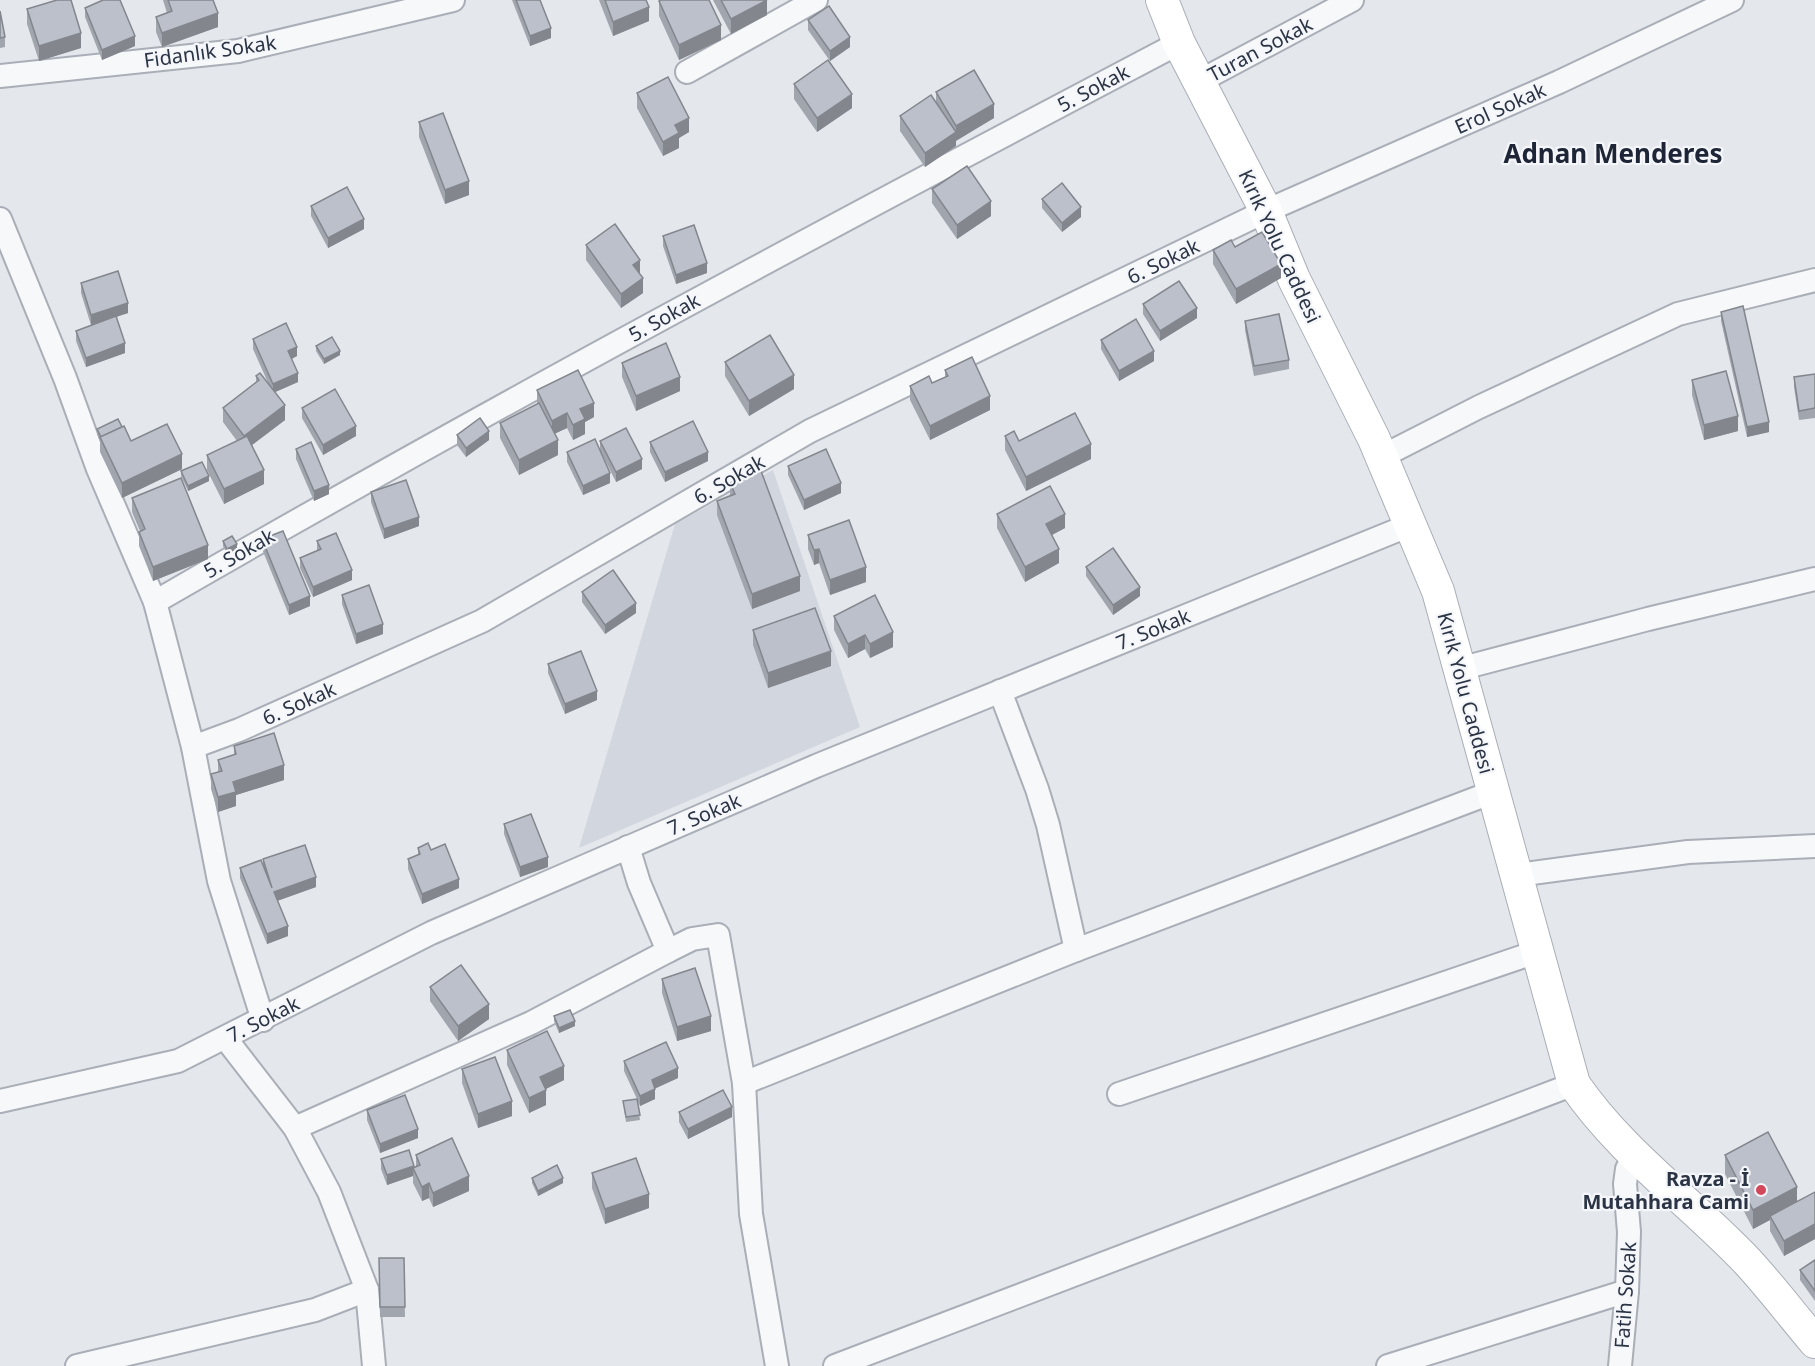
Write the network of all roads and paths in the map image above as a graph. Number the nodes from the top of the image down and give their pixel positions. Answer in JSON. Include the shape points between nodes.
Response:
{"nodes":[{"id":1,"x":453,"y":0,"type":"edge"},
{"id":2,"x":816,"y":0,"type":"edge"},
{"id":3,"x":1162,"y":0,"type":"edge"},
{"id":4,"x":1352,"y":0,"type":"edge"},
{"id":5,"x":1732,"y":0,"type":"edge"},
{"id":6,"x":1179,"y":43,"type":"junction"},
{"id":7,"x":687,"y":72,"type":"dead end"},
{"id":8,"x":0,"y":76,"type":"edge"},
{"id":9,"x":1200,"y":81,"type":"junction"},
{"id":10,"x":1266,"y":211,"type":"junction"},
{"id":11,"x":0,"y":219,"type":"edge"},
{"id":12,"x":1815,"y":280,"type":"edge"},
{"id":13,"x":1381,"y":457,"type":"junction"},
{"id":14,"x":1410,"y":525,"type":"junction"},
{"id":15,"x":1815,"y":579,"type":"edge"},
{"id":16,"x":155,"y":602,"type":"junction"},
{"id":17,"x":1459,"y":669,"type":"junction"},
{"id":18,"x":1000,"y":691,"type":"junction"},
{"id":19,"x":193,"y":747,"type":"junction"},
{"id":20,"x":1492,"y":792,"type":"junction"},
{"id":21,"x":1815,"y":846,"type":"edge"},
{"id":22,"x":628,"y":847,"type":"junction"},
{"id":23,"x":1518,"y":875,"type":"junction"},
{"id":24,"x":1076,"y":950,"type":"junction"},
{"id":25,"x":668,"y":951,"type":"junction"},
{"id":26,"x":1539,"y":951,"type":"junction"},
{"id":27,"x":262,"y":1020,"type":"junction"},
{"id":28,"x":226,"y":1039,"type":"junction"},
{"id":29,"x":744,"y":1083,"type":"junction"},
{"id":30,"x":1574,"y":1084,"type":"junction"},
{"id":31,"x":1119,"y":1094,"type":"dead end"},
{"id":32,"x":0,"y":1101,"type":"edge"},
{"id":33,"x":295,"y":1128,"type":"junction"},
{"id":34,"x":1635,"y":1155,"type":"junction"},
{"id":35,"x":367,"y":1290,"type":"junction"},
{"id":36,"x":1627,"y":1291,"type":"junction"},
{"id":37,"x":1815,"y":1342,"type":"edge"},
{"id":38,"x":141,"y":1359,"type":"edge"},
{"id":39,"x":77,"y":1366,"type":"edge"},
{"id":40,"x":374,"y":1366,"type":"edge"},
{"id":41,"x":777,"y":1366,"type":"edge"},
{"id":42,"x":835,"y":1366,"type":"edge"},
{"id":43,"x":1388,"y":1366,"type":"edge"},
{"id":44,"x":1620,"y":1366,"type":"edge"}],
"edges":[{"from":1,"to":8,"type":"street","name":"Fidanlık Sokak","via":[[238,51]]},
{"from":2,"to":7,"type":"street"},
{"from":3,"to":6,"type":"street","name":"Kırık Yolu Caddesi"},
{"from":4,"to":9,"type":"street","name":"Turan Sokak"},
{"from":5,"to":10,"type":"street","name":"Erol Sokak","via":[[1559,82]]},
{"from":6,"to":9,"type":"street","name":"Kırık Yolu Caddesi"},
{"from":6,"to":16,"type":"street","name":"5. Sokak","via":[[840,221],[456,430]]},
{"from":9,"to":10,"type":"street","name":"Kırık Yolu Caddesi"},
{"from":10,"to":13,"type":"street","name":"Kırık Yolu Caddesi","via":[[1294,279]]},
{"from":10,"to":19,"type":"street","name":"6. Sokak","via":[[810,431],[482,621]]},
{"from":11,"to":16,"type":"street"},
{"from":12,"to":13,"type":"street","via":[[1678,314]]},
{"from":13,"to":14,"type":"street","name":"Kırık Yolu Caddesi"},
{"from":14,"to":17,"type":"street","name":"Kırık Yolu Caddesi","via":[[1438,591]]},
{"from":14,"to":18,"type":"street","name":"7. Sokak"},
{"from":15,"to":17,"type":"street"},
{"from":16,"to":19,"type":"street"},
{"from":17,"to":20,"type":"street","name":"Kırık Yolu Caddesi"},
{"from":18,"to":22,"type":"street","name":"7. Sokak"},
{"from":18,"to":24,"type":"street","via":[[1048,825]]},
{"from":19,"to":27,"type":"street","via":[[219,881]]},
{"from":20,"to":23,"type":"street","name":"Kırık Yolu Caddesi"},
{"from":20,"to":24,"type":"street"},
{"from":21,"to":23,"type":"street","via":[[1688,852]]},
{"from":22,"to":25,"type":"street"},
{"from":22,"to":27,"type":"street","name":"7. Sokak","via":[[431,933]]},
{"from":23,"to":26,"type":"street","name":"Kırık Yolu Caddesi"},
{"from":24,"to":29,"type":"street"},
{"from":25,"to":29,"type":"street","via":[[692,939],[718,935]]},
{"from":25,"to":33,"type":"street","via":[[531,1023]]},
{"from":26,"to":30,"type":"street","name":"Kırık Yolu Caddesi"},
{"from":26,"to":31,"type":"street"},
{"from":27,"to":28,"type":"street","name":"7. Sokak"},
{"from":28,"to":32,"type":"street","name":"7. Sokak","via":[[178,1061]]},
{"from":28,"to":33,"type":"street"},
{"from":29,"to":41,"type":"street","via":[[751,1214]]},
{"from":30,"to":34,"type":"street","name":"Kırık Yolu Caddesi","via":[[1591,1109]]},
{"from":30,"to":42,"type":"street"},
{"from":33,"to":35,"type":"street","via":[[329,1192]]},
{"from":34,"to":36,"type":"street","name":"Fatih Sokak","via":[[1625,1184],[1629,1232]]},
{"from":34,"to":37,"type":"street","name":"Kırık Yolu Caddesi","via":[[1747,1261]]},
{"from":35,"to":38,"type":"street","via":[[315,1310]]},
{"from":35,"to":40,"type":"street"},
{"from":36,"to":43,"type":"street"},
{"from":36,"to":44,"type":"street","name":"Fatih Sokak"},
{"from":38,"to":39,"type":"street"}]}
